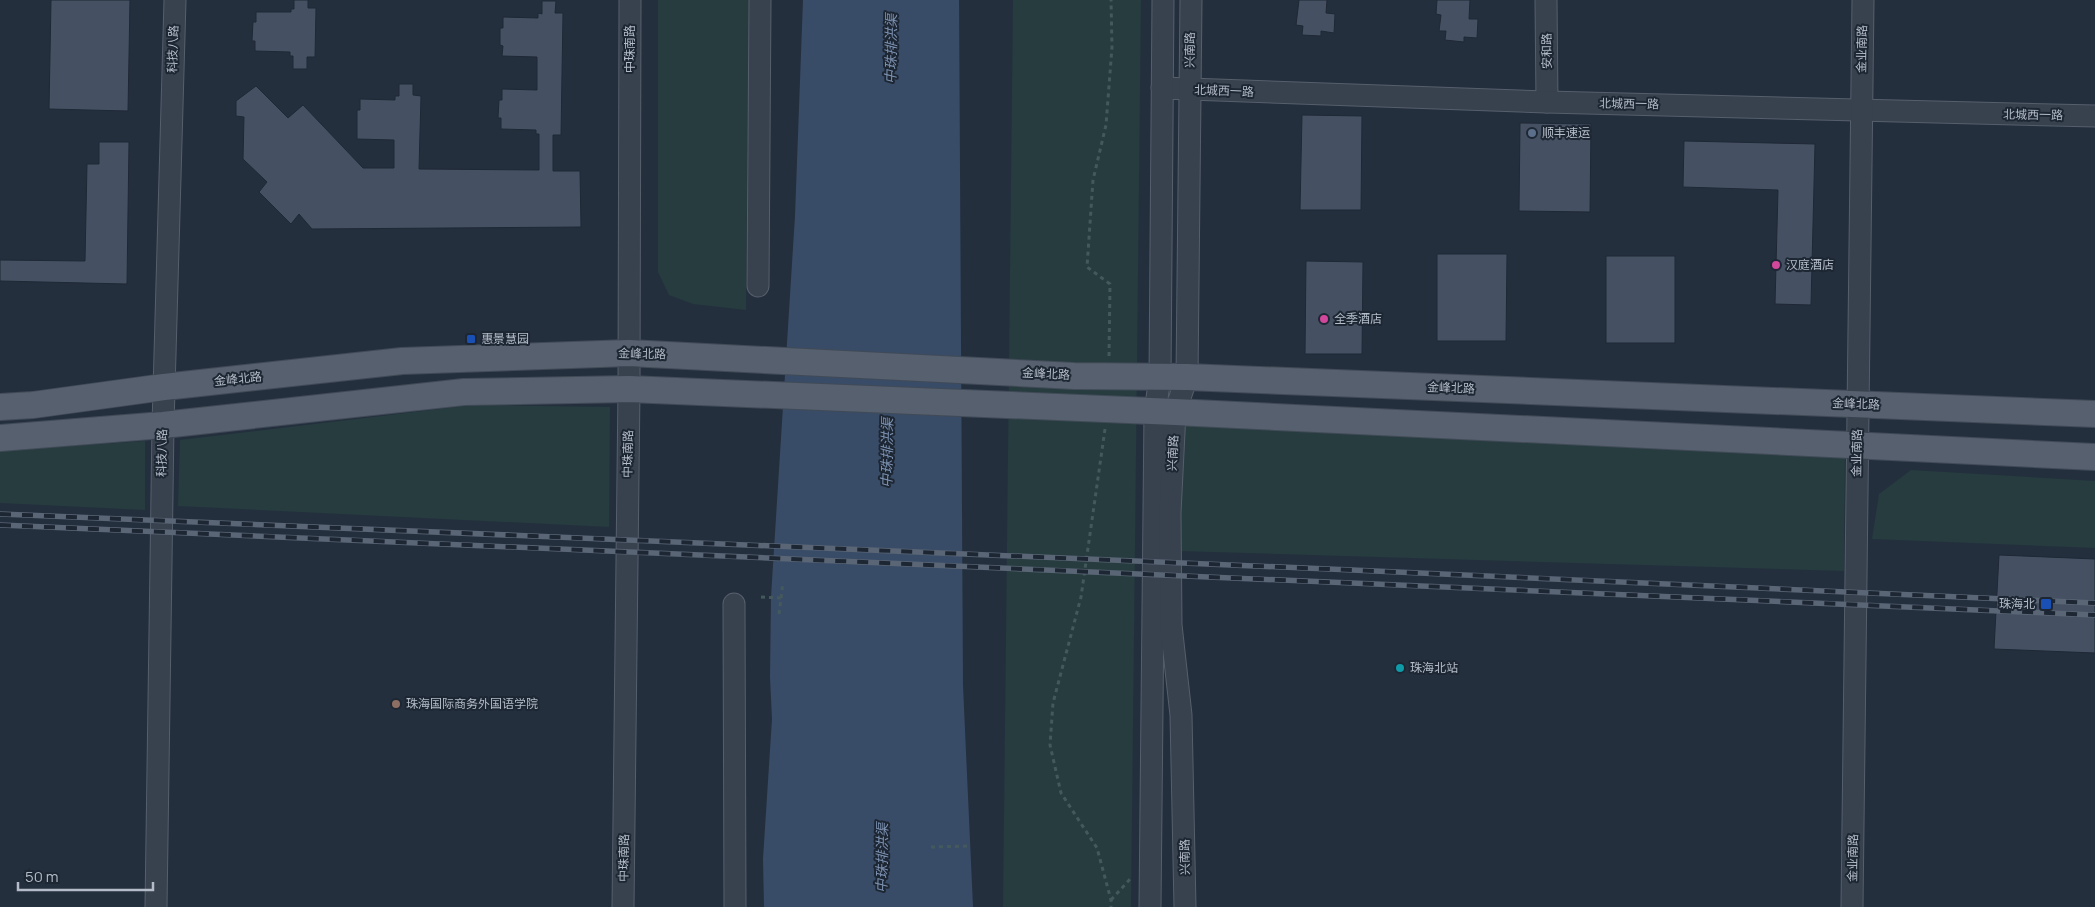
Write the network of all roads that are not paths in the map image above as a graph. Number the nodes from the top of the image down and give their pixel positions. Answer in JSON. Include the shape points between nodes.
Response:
{"nodes":[{"id":1,"x":175,"y":0,"type":"edge"},
{"id":2,"x":630,"y":0,"type":"edge"},
{"id":3,"x":760,"y":0,"type":"edge"},
{"id":4,"x":1163,"y":0,"type":"edge"},
{"id":5,"x":1191,"y":0,"type":"edge"},
{"id":6,"x":1546,"y":0,"type":"edge"},
{"id":7,"x":1863,"y":0,"type":"edge"},
{"id":8,"x":1162,"y":88,"type":"junction"},
{"id":9,"x":1190,"y":90,"type":"junction"},
{"id":10,"x":1547,"y":102,"type":"junction"},
{"id":11,"x":1862,"y":110,"type":"junction"},
{"id":12,"x":2095,"y":116,"type":"edge"},
{"id":13,"x":758,"y":286,"type":"dead end"},
{"id":14,"x":629,"y":353,"type":"junction"},
{"id":15,"x":1160,"y":376,"type":"junction"},
{"id":16,"x":1187,"y":377,"type":"junction"},
{"id":17,"x":164,"y":387,"type":"junction"},
{"id":18,"x":629,"y":389,"type":"junction"},
{"id":19,"x":1858,"y":404,"type":"junction"},
{"id":20,"x":0,"y":407,"type":"edge"},
{"id":21,"x":1165,"y":412,"type":"junction"},
{"id":22,"x":2095,"y":414,"type":"edge"},
{"id":23,"x":163,"y":425,"type":"junction"},
{"id":24,"x":0,"y":438,"type":"edge"},
{"id":25,"x":1858,"y":446,"type":"junction"},
{"id":26,"x":2095,"y":457,"type":"edge"},
{"id":27,"x":734,"y":604,"type":"dead end"},
{"id":28,"x":156,"y":907,"type":"edge"},
{"id":29,"x":624,"y":907,"type":"edge"},
{"id":30,"x":735,"y":907,"type":"edge"},
{"id":31,"x":1150,"y":907,"type":"edge"},
{"id":32,"x":1185,"y":907,"type":"edge"},
{"id":33,"x":1852,"y":907,"type":"edge"}],
"edges":[{"from":1,"to":17,"type":"street","name":"科技八路"},
{"from":2,"to":14,"type":"street","name":"中珠南路"},
{"from":3,"to":13,"type":"street"},
{"from":4,"to":8,"type":"street","name":"兴南路"},
{"from":5,"to":9,"type":"street","name":"兴南路"},
{"from":6,"to":10,"type":"street","name":"安和路"},
{"from":7,"to":11,"type":"street","name":"金业南路"},
{"from":8,"to":9,"type":"street","name":"北城西一路"},
{"from":8,"to":15,"type":"street","name":"兴南路"},
{"from":9,"to":10,"type":"street","name":"北城西一路"},
{"from":9,"to":16,"type":"street","name":"兴南路"},
{"from":10,"to":11,"type":"street","name":"北城西一路"},
{"from":11,"to":12,"type":"street","name":"北城西一路"},
{"from":11,"to":19,"type":"street","name":"金业南路"},
{"from":14,"to":15,"type":"main road","name":"金峰北路","via":[[1074,376]]},
{"from":14,"to":17,"type":"main road","name":"金峰北路","via":[[402,361]]},
{"from":14,"to":18,"type":"street","name":"中珠南路"},
{"from":15,"to":16,"type":"main road","name":"金峰北路"},
{"from":15,"to":21,"type":"street","name":"兴南路"},
{"from":16,"to":19,"type":"main road","name":"金峰北路"},
{"from":16,"to":21,"type":"street","name":"兴南路"},
{"from":17,"to":20,"type":"main road","name":"金峰北路"},
{"from":17,"to":23,"type":"street","name":"科技八路"},
{"from":18,"to":21,"type":"main road"},
{"from":18,"to":23,"type":"main road","via":[[464,392]]},
{"from":18,"to":29,"type":"street","name":"中珠南路"},
{"from":19,"to":22,"type":"main road","name":"金峰北路"},
{"from":19,"to":25,"type":"street","name":"金业南路"},
{"from":21,"to":25,"type":"main road"},
{"from":21,"to":31,"type":"street","name":"兴南路"},
{"from":21,"to":32,"type":"street","name":"兴南路","via":[[1171,626],[1181,714]]},
{"from":23,"to":24,"type":"main road"},
{"from":23,"to":28,"type":"street","name":"科技八路"},
{"from":25,"to":26,"type":"main road"},
{"from":25,"to":33,"type":"street","name":"金业南路"},
{"from":27,"to":30,"type":"street"}]}
